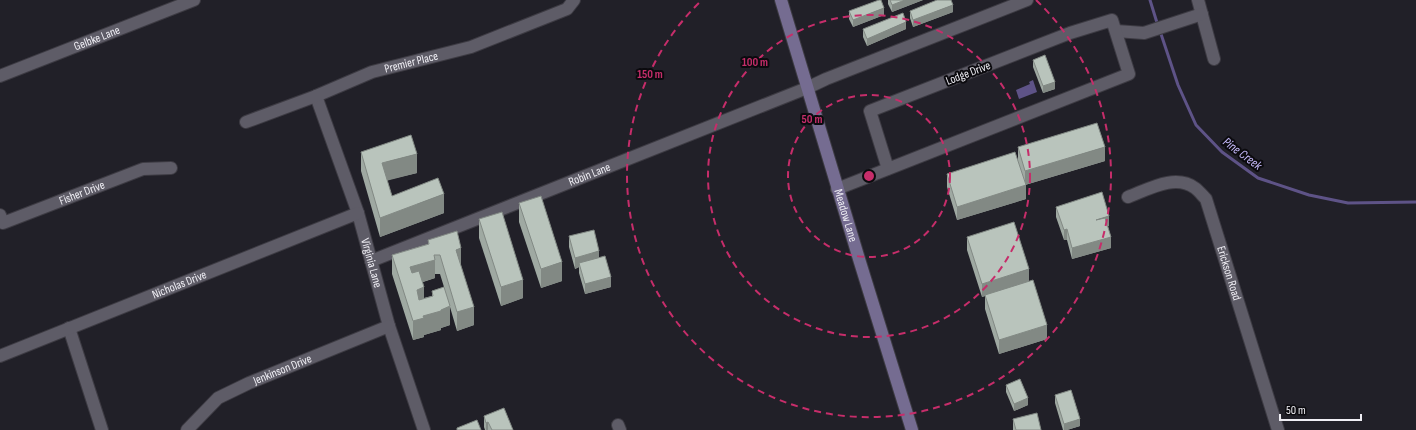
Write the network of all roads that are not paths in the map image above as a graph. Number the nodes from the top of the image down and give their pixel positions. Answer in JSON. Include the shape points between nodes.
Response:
{"nodes":[{"id":1,"x":194,"y":0,"type":"edge"},
{"id":2,"x":574,"y":0,"type":"edge"},
{"id":3,"x":781,"y":0,"type":"edge"},
{"id":4,"x":1027,"y":0,"type":"edge"},
{"id":5,"x":1198,"y":0,"type":"edge"},
{"id":6,"x":1202,"y":14,"type":"junction"},
{"id":7,"x":1116,"y":31,"type":"junction"},
{"id":8,"x":1214,"y":59,"type":"dead end"},
{"id":9,"x":0,"y":76,"type":"edge"},
{"id":10,"x":807,"y":88,"type":"junction"},
{"id":11,"x":316,"y":96,"type":"junction"},
{"id":12,"x":246,"y":122,"type":"dead end"},
{"id":13,"x":171,"y":168,"type":"dead end"},
{"id":14,"x":888,"y":169,"type":"junction"},
{"id":15,"x":837,"y":189,"type":"junction"},
{"id":16,"x":1128,"y":197,"type":"dead end"},
{"id":17,"x":358,"y":213,"type":"junction"},
{"id":18,"x":0,"y":215,"type":"edge"},
{"id":19,"x":371,"y":261,"type":"junction"},
{"id":20,"x":389,"y":326,"type":"junction"},
{"id":21,"x":69,"y":328,"type":"junction"},
{"id":22,"x":0,"y":356,"type":"edge"},
{"id":23,"x":102,"y":430,"type":"edge"},
{"id":24,"x":187,"y":430,"type":"edge"},
{"id":25,"x":424,"y":430,"type":"edge"},
{"id":26,"x":912,"y":430,"type":"edge"},
{"id":27,"x":1278,"y":430,"type":"edge"}],
"edges":[{"from":1,"to":9,"type":"street","name":"Gelbke Lane"},
{"from":2,"to":11,"type":"street","name":"Premier Place","via":[[567,9],[471,47],[372,72]]},
{"from":3,"to":10,"type":"street","name":"Meadow Lane"},
{"from":4,"to":10,"type":"street","name":"Robin Lane","via":[[826,78]]},
{"from":5,"to":6,"type":"street"},
{"from":6,"to":7,"type":"street","via":[[1144,33]]},
{"from":6,"to":8,"type":"street"},
{"from":7,"to":14,"type":"street","via":[[1129,74]]},
{"from":7,"to":14,"type":"street","name":"Lodge Drive","via":[[1112,20],[1070,33],[870,111]]},
{"from":10,"to":15,"type":"street","name":"Meadow Lane"},
{"from":10,"to":19,"type":"street","name":"Robin Lane"},
{"from":11,"to":12,"type":"street","name":"Premier Place"},
{"from":11,"to":17,"type":"street","name":"Virginia Lane"},
{"from":13,"to":18,"type":"street","name":"Fisher Drive","via":[[143,169],[3,224]]},
{"from":14,"to":15,"type":"street"},
{"from":15,"to":26,"type":"street","name":"Meadow Lane"},
{"from":16,"to":27,"type":"street","name":"Erickson Road","via":[[1165,184],[1180,182],[1194,187],[1206,199]]},
{"from":17,"to":19,"type":"street","name":"Virginia Lane"},
{"from":17,"to":21,"type":"street","name":"Nicholas Drive"},
{"from":19,"to":20,"type":"street","name":"Virginia Lane"},
{"from":20,"to":24,"type":"street","name":"Jenkinson Drive","via":[[218,398]]},
{"from":20,"to":25,"type":"street","name":"Virginia Lane"},
{"from":21,"to":22,"type":"street","name":"Nicholas Drive"},
{"from":21,"to":23,"type":"street"}]}
